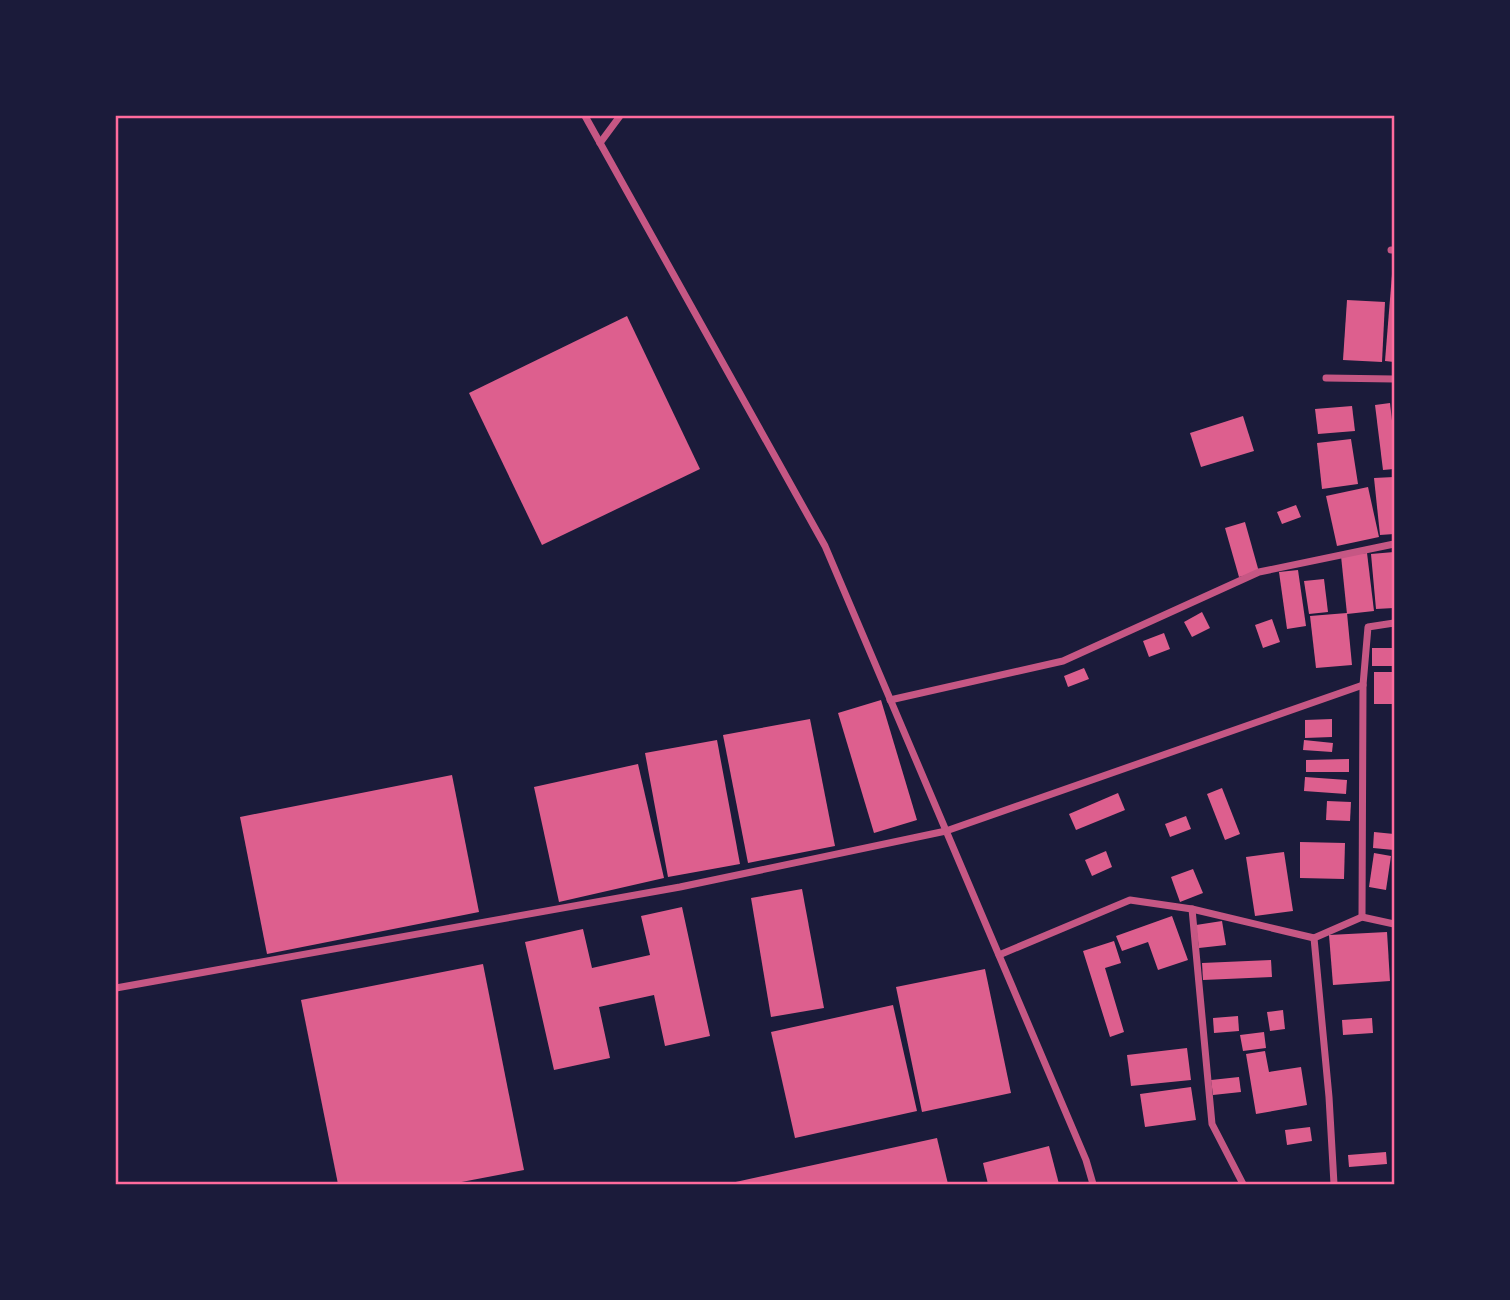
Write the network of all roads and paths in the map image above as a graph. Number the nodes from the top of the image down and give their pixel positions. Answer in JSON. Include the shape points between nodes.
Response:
{"nodes":[{"id":1,"x":585,"y":116,"type":"edge"},
{"id":2,"x":620,"y":116,"type":"edge"},
{"id":3,"x":600,"y":143,"type":"junction"},
{"id":4,"x":1326,"y":378,"type":"dead end"},
{"id":5,"x":1395,"y":379,"type":"edge"},
{"id":6,"x":1395,"y":544,"type":"edge"},
{"id":7,"x":1395,"y":623,"type":"edge"},
{"id":8,"x":1363,"y":685,"type":"junction"},
{"id":9,"x":890,"y":700,"type":"junction"},
{"id":10,"x":946,"y":831,"type":"junction"},
{"id":11,"x":1192,"y":909,"type":"junction"},
{"id":12,"x":1362,"y":917,"type":"junction"},
{"id":13,"x":1395,"y":924,"type":"edge"},
{"id":14,"x":1314,"y":938,"type":"junction"},
{"id":15,"x":999,"y":955,"type":"junction"},
{"id":16,"x":116,"y":988,"type":"edge"},
{"id":17,"x":1093,"y":1185,"type":"edge"},
{"id":18,"x":1243,"y":1185,"type":"edge"},
{"id":19,"x":1334,"y":1185,"type":"edge"}],
"edges":[{"from":1,"to":3,"type":"street"},
{"from":2,"to":3,"type":"street"},
{"from":3,"to":9,"type":"street","via":[[825,546]]},
{"from":4,"to":5,"type":"street"},
{"from":6,"to":9,"type":"street","via":[[1259,572],[1063,662]]},
{"from":7,"to":8,"type":"street","via":[[1368,627]]},
{"from":8,"to":10,"type":"street"},
{"from":8,"to":12,"type":"street"},
{"from":9,"to":10,"type":"street"},
{"from":10,"to":15,"type":"street"},
{"from":10,"to":16,"type":"street","via":[[680,887]]},
{"from":11,"to":14,"type":"street"},
{"from":11,"to":15,"type":"street","via":[[1130,900]]},
{"from":11,"to":18,"type":"street","via":[[1212,1124]]},
{"from":12,"to":13,"type":"street"},
{"from":12,"to":14,"type":"street"},
{"from":14,"to":19,"type":"street"},
{"from":15,"to":17,"type":"street"}]}
